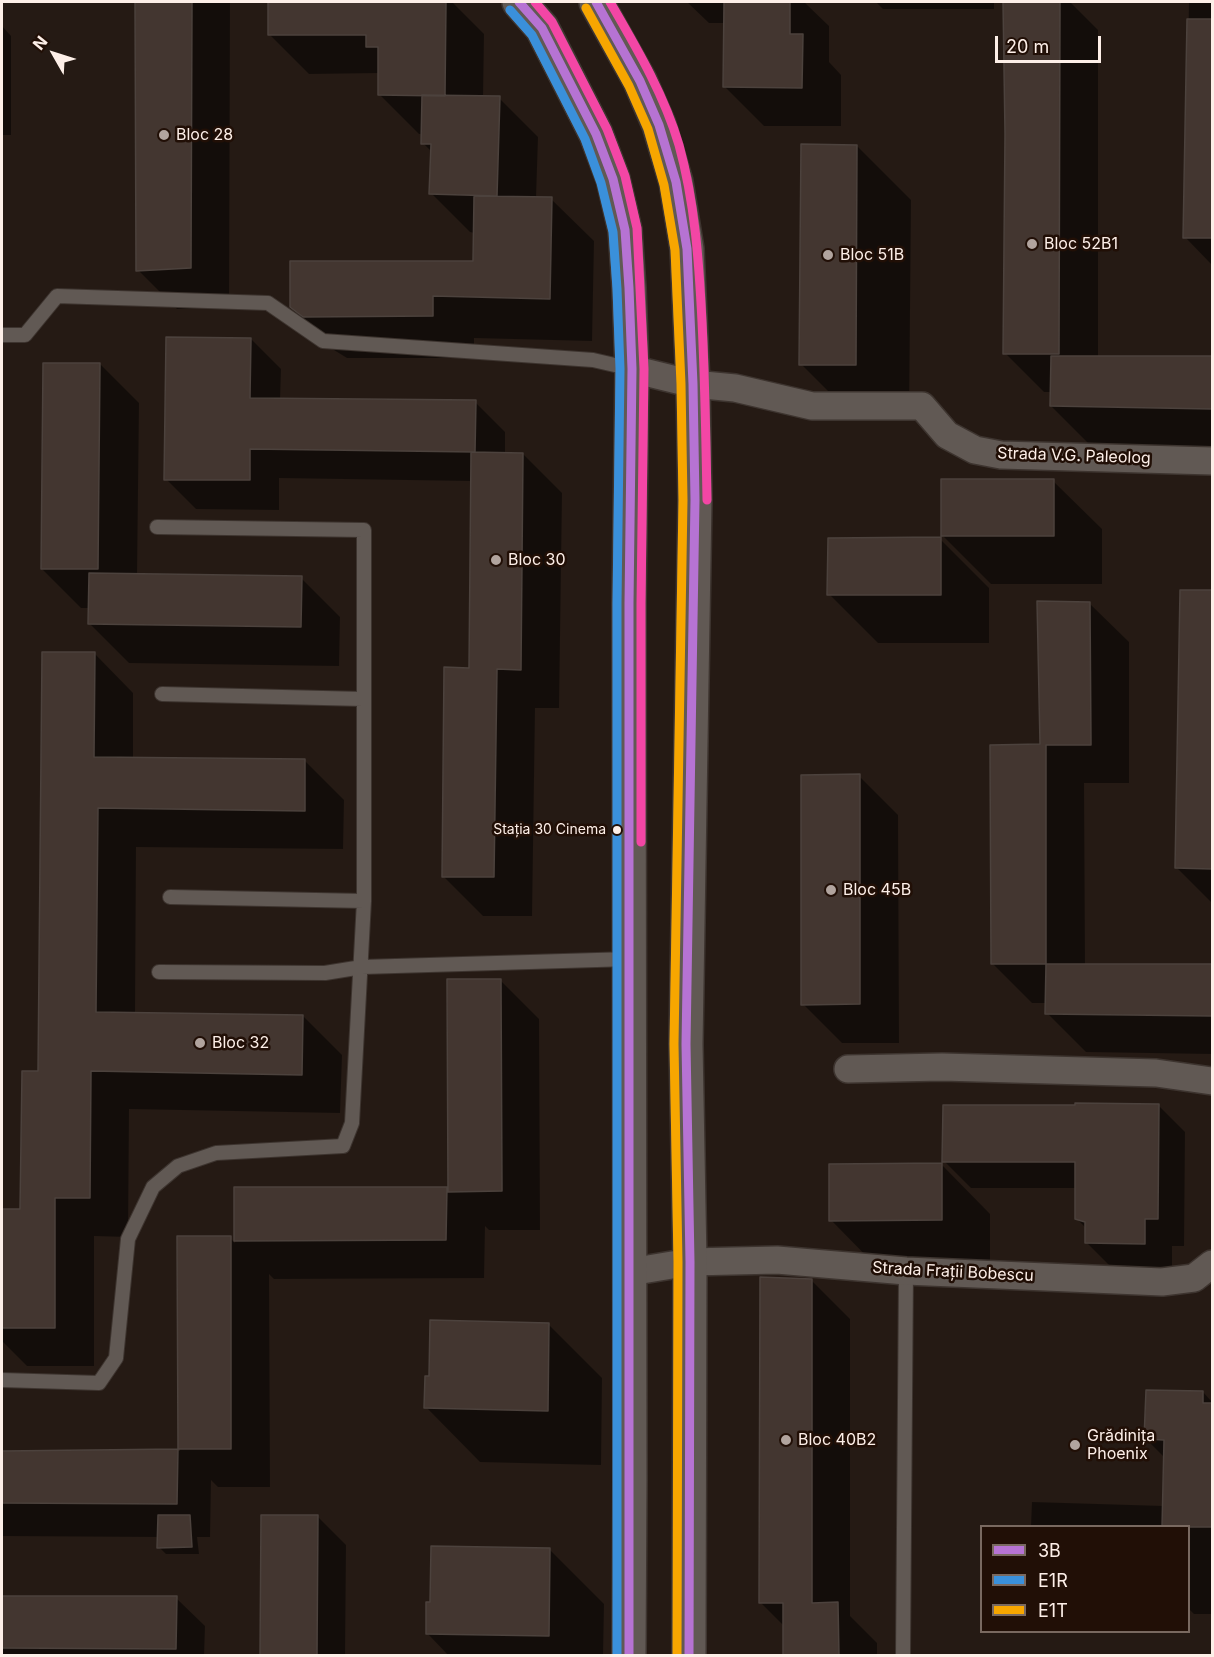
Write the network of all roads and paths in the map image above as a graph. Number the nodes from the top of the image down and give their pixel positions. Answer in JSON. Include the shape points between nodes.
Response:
{"nodes":[{"id":1,"x":519,"y":2,"type":"edge"},
{"id":2,"x":596,"y":2,"type":"edge"},
{"id":3,"x":2,"y":335,"type":"edge"},
{"id":4,"x":632,"y":369,"type":"junction"},
{"id":5,"x":693,"y":384,"type":"junction"},
{"id":6,"x":1212,"y":461,"type":"edge"},
{"id":7,"x":157,"y":527,"type":"dead end"},
{"id":8,"x":162,"y":694,"type":"dead end"},
{"id":9,"x":363,"y":699,"type":"junction"},
{"id":10,"x":170,"y":897,"type":"dead end"},
{"id":11,"x":364,"y":901,"type":"junction"},
{"id":12,"x":630,"y":959,"type":"junction"},
{"id":13,"x":362,"y":967,"type":"junction"},
{"id":14,"x":159,"y":972,"type":"dead end"},
{"id":15,"x":848,"y":1069,"type":"dead end"},
{"id":16,"x":1212,"y":1081,"type":"edge"},
{"id":17,"x":690,"y":1262,"type":"junction"},
{"id":18,"x":1212,"y":1264,"type":"edge"},
{"id":19,"x":906,"y":1271,"type":"junction"},
{"id":20,"x":630,"y":1272,"type":"junction"},
{"id":21,"x":2,"y":1380,"type":"edge"},
{"id":22,"x":628,"y":1656,"type":"edge"},
{"id":23,"x":689,"y":1656,"type":"edge"},
{"id":24,"x":903,"y":1656,"type":"edge"}],
"edges":[{"from":1,"to":4,"type":"street","via":[[542,28],[572,84],[613,179],[625,230]]},
{"from":2,"to":5,"type":"street","via":[[640,81],[659,125],[676,182],[687,249]]},
{"from":3,"to":4,"type":"lane","via":[[25,335],[57,296],[268,303],[324,341],[592,360]]},
{"from":4,"to":5,"type":"street","name":"Strada V.G. Paleolog"},
{"from":4,"to":12,"type":"street"},
{"from":5,"to":6,"type":"street","name":"Strada V.G. Paleolog","via":[[735,388],[812,406],[922,406],[947,435],[975,450],[1001,455]]},
{"from":5,"to":17,"type":"street","via":[[686,1044]]},
{"from":7,"to":9,"type":"lane","via":[[364,530]]},
{"from":8,"to":9,"type":"lane"},
{"from":9,"to":11,"type":"lane"},
{"from":10,"to":11,"type":"lane"},
{"from":11,"to":13,"type":"lane"},
{"from":12,"to":13,"type":"lane"},
{"from":12,"to":20,"type":"street"},
{"from":13,"to":14,"type":"lane","via":[[325,973]]},
{"from":13,"to":21,"type":"lane","via":[[352,1123],[344,1146],[216,1153],[178,1166],[153,1187],[128,1239],[116,1358],[99,1383]]},
{"from":15,"to":16,"type":"street","via":[[1144,1072]]},
{"from":17,"to":19,"type":"street","name":"Strada Frații Bobescu","via":[[777,1260]]},
{"from":17,"to":20,"type":"street","name":"Strada Frații Bobescu"},
{"from":17,"to":23,"type":"street"},
{"from":18,"to":19,"type":"street","name":"Strada Frații Bobescu","via":[[1194,1278],[1162,1282]]},
{"from":19,"to":24,"type":"lane"},
{"from":20,"to":22,"type":"street"}]}
